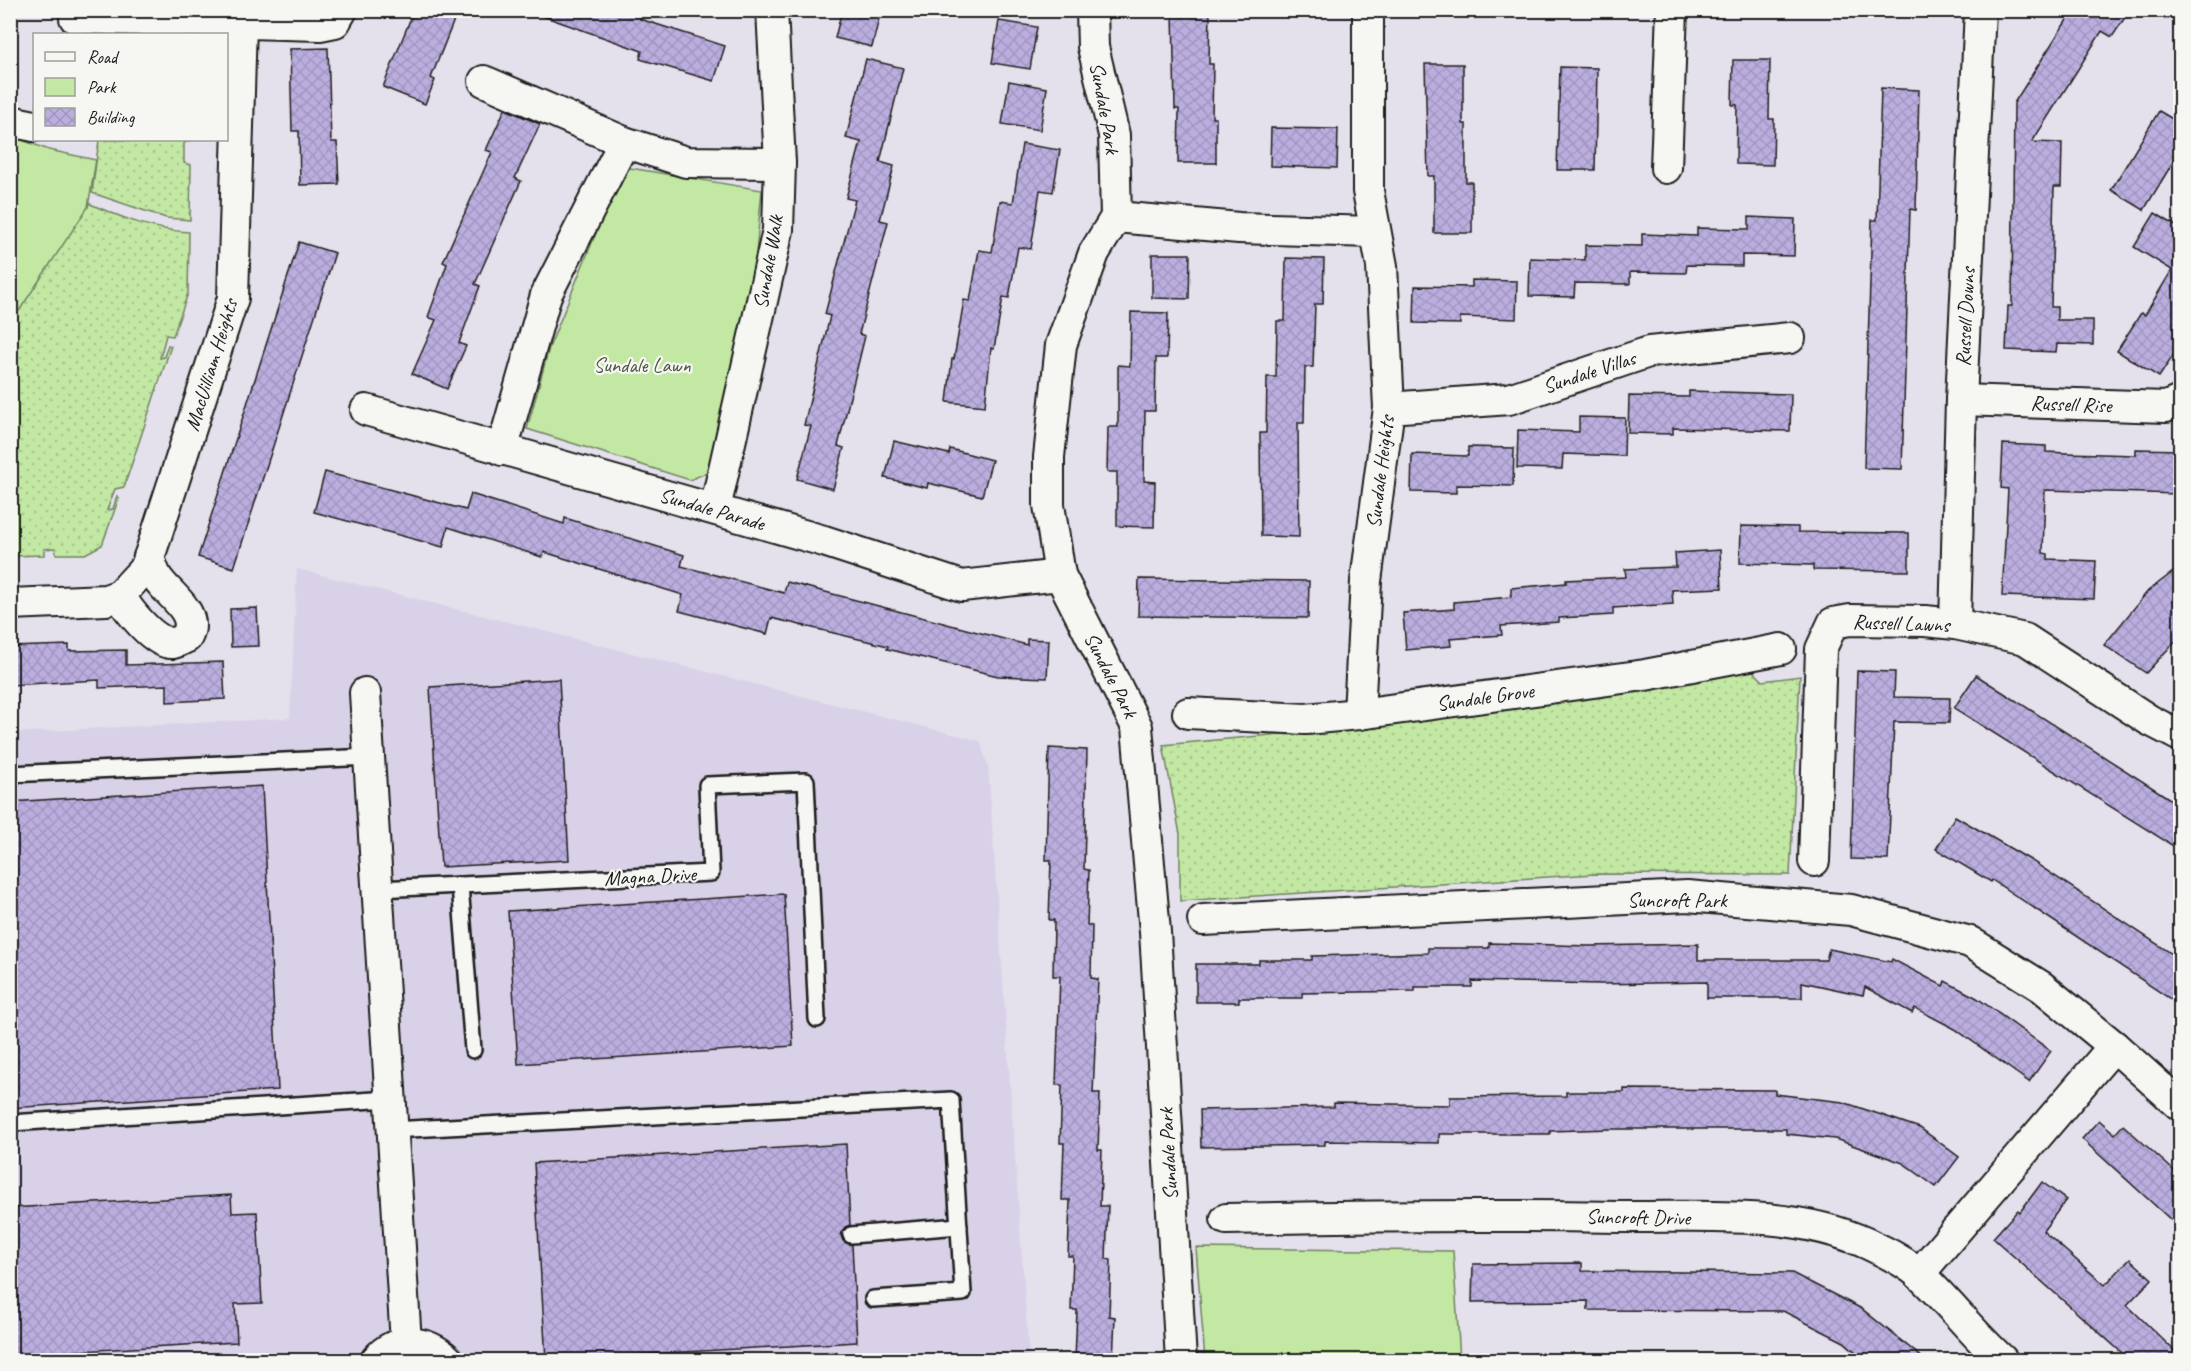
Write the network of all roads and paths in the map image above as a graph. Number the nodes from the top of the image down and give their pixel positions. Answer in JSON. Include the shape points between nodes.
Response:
{"nodes":[{"id":1,"x":342,"y":10,"type":"edge"},
{"id":2,"x":772,"y":10,"type":"edge"},
{"id":3,"x":1092,"y":10,"type":"edge"},
{"id":4,"x":1368,"y":10,"type":"edge"},
{"id":5,"x":1672,"y":10,"type":"edge"},
{"id":6,"x":1980,"y":10,"type":"edge"},
{"id":7,"x":75,"y":21,"type":"edge"},
{"id":8,"x":241,"y":23,"type":"junction"},
{"id":9,"x":484,"y":81,"type":"dead end"},
{"id":10,"x":10,"y":121,"type":"edge"},
{"id":11,"x":33,"y":126,"type":"edge"},
{"id":12,"x":624,"y":142,"type":"junction"},
{"id":13,"x":780,"y":163,"type":"junction"},
{"id":14,"x":1666,"y":168,"type":"dead end"},
{"id":15,"x":1116,"y":217,"type":"junction"},
{"id":16,"x":1374,"y":232,"type":"junction"},
{"id":17,"x":1790,"y":338,"type":"dead end"},
{"id":18,"x":1961,"y":400,"type":"junction"},
{"id":19,"x":2181,"y":401,"type":"edge"},
{"id":20,"x":1389,"y":408,"type":"junction"},
{"id":21,"x":366,"y":410,"type":"dead end"},
{"id":22,"x":502,"y":450,"type":"junction"},
{"id":23,"x":715,"y":509,"type":"junction"},
{"id":24,"x":149,"y":557,"type":"junction"},
{"id":25,"x":1060,"y":575,"type":"junction"},
{"id":26,"x":120,"y":595,"type":"junction"},
{"id":27,"x":10,"y":604,"type":"edge"},
{"id":28,"x":1955,"y":624,"type":"junction"},
{"id":29,"x":1781,"y":649,"type":"dead end"},
{"id":30,"x":365,"y":693,"type":"dead end"},
{"id":31,"x":1188,"y":713,"type":"dead end"},
{"id":32,"x":1359,"y":714,"type":"junction"},
{"id":33,"x":2181,"y":736,"type":"edge"},
{"id":34,"x":369,"y":757,"type":"junction"},
{"id":35,"x":10,"y":774,"type":"edge"},
{"id":36,"x":1814,"y":861,"type":"dead end"},
{"id":37,"x":460,"y":885,"type":"junction"},
{"id":38,"x":379,"y":889,"type":"junction"},
{"id":39,"x":1203,"y":920,"type":"dead end"},
{"id":40,"x":817,"y":1019,"type":"dead end"},
{"id":41,"x":2114,"y":1046,"type":"junction"},
{"id":42,"x":473,"y":1050,"type":"dead end"},
{"id":43,"x":390,"y":1099,"type":"junction"},
{"id":44,"x":2181,"y":1105,"type":"edge"},
{"id":45,"x":10,"y":1123,"type":"edge"},
{"id":46,"x":392,"y":1130,"type":"junction"},
{"id":47,"x":1226,"y":1220,"type":"dead end"},
{"id":48,"x":959,"y":1226,"type":"junction"},
{"id":49,"x":851,"y":1235,"type":"dead end"},
{"id":50,"x":1919,"y":1274,"type":"junction"},
{"id":51,"x":873,"y":1299,"type":"dead end"},
{"id":52,"x":406,"y":1343,"type":"junction"},
{"id":53,"x":376,"y":1360,"type":"edge"},
{"id":54,"x":448,"y":1360,"type":"edge"},
{"id":55,"x":1181,"y":1360,"type":"edge"},
{"id":56,"x":2002,"y":1360,"type":"edge"}],
"edges":[{"from":1,"to":8,"type":"street","via":[[335,22],[320,25]]},
{"from":2,"to":13,"type":"street","name":"Sundale Walk"},
{"from":3,"to":15,"type":"street","name":"Sundale Park","via":[[1093,47],[1114,135]]},
{"from":4,"to":16,"type":"street","name":"Sundale Heights","via":[[1368,191]]},
{"from":5,"to":14,"type":"street"},
{"from":6,"to":18,"type":"street","name":"Russell Downs"},
{"from":7,"to":8,"type":"street"},
{"from":8,"to":24,"type":"street","name":"MacUilliam Heights","via":[[233,298]]},
{"from":9,"to":12,"type":"street"},
{"from":10,"to":11,"type":"street"},
{"from":12,"to":13,"type":"street","via":[[686,162]]},
{"from":12,"to":22,"type":"street","via":[[546,295]]},
{"from":13,"to":23,"type":"street","name":"Sundale Walk","via":[[778,230]]},
{"from":15,"to":16,"type":"street","via":[[1239,228]]},
{"from":15,"to":25,"type":"street","name":"Sundale Park","via":[[1094,253],[1061,345],[1049,457],[1049,505]]},
{"from":16,"to":20,"type":"street","name":"Sundale Heights","via":[[1382,266]]},
{"from":17,"to":20,"type":"street","name":"Sundale Villas","via":[[1649,352],[1509,399]]},
{"from":18,"to":19,"type":"street","name":"Russell Rise","via":[[2166,406]]},
{"from":18,"to":28,"type":"street","name":"Russell Downs"},
{"from":20,"to":32,"type":"street","name":"Sundale Heights","via":[[1366,581]]},
{"from":21,"to":22,"type":"street","name":"Sundale Parade"},
{"from":22,"to":23,"type":"street","name":"Sundale Parade"},
{"from":23,"to":25,"type":"street","name":"Sundale Parade","via":[[962,586]]},
{"from":24,"to":26,"type":"street","name":"MacUilliam Heights","via":[[134,582]]},
{"from":24,"to":26,"type":"street","via":[[157,577],[190,621],[187,637],[174,643],[161,640],[132,614]]},
{"from":25,"to":55,"type":"street","name":"Sundale Park","via":[[1137,727],[1155,932]]},
{"from":26,"to":27,"type":"street","via":[[106,600]]},
{"from":28,"to":33,"type":"street","name":"Russell Lawns","via":[[2025,639],[2149,720]]},
{"from":28,"to":36,"type":"street","name":"Russell Lawns","via":[[1850,620],[1833,623],[1821,649]]},
{"from":29,"to":32,"type":"street","name":"Sundale Grove","via":[[1645,675]]},
{"from":30,"to":34,"type":"street"},
{"from":31,"to":32,"type":"street","name":"Sundale Grove","via":[[1306,719]]},
{"from":34,"to":35,"type":"lane"},
{"from":34,"to":38,"type":"street"},
{"from":37,"to":38,"type":"lane","name":"Magna Drive"},
{"from":37,"to":40,"type":"lane","name":"Magna Drive","via":[[711,873],[707,784],[806,781]]},
{"from":37,"to":42,"type":"lane"},
{"from":38,"to":43,"type":"street"},
{"from":39,"to":41,"type":"street","name":"Suncroft Park","via":[[1687,896],[1851,910],[1970,942],[2042,987]]},
{"from":41,"to":44,"type":"street","name":"Suncroft Park"},
{"from":41,"to":50,"type":"street"},
{"from":43,"to":45,"type":"lane"},
{"from":43,"to":46,"type":"street"},
{"from":46,"to":48,"type":"lane","via":[[951,1100]]},
{"from":46,"to":52,"type":"street"},
{"from":47,"to":50,"type":"street","name":"Suncroft Drive","via":[[1400,1215],[1746,1218],[1819,1226],[1866,1243]]},
{"from":48,"to":49,"type":"lane"},
{"from":48,"to":51,"type":"lane","via":[[963,1293]]},
{"from":50,"to":56,"type":"street","name":"Suncroft Drive"},
{"from":52,"to":53,"type":"street"},
{"from":52,"to":54,"type":"street","via":[[436,1350]]}]}
